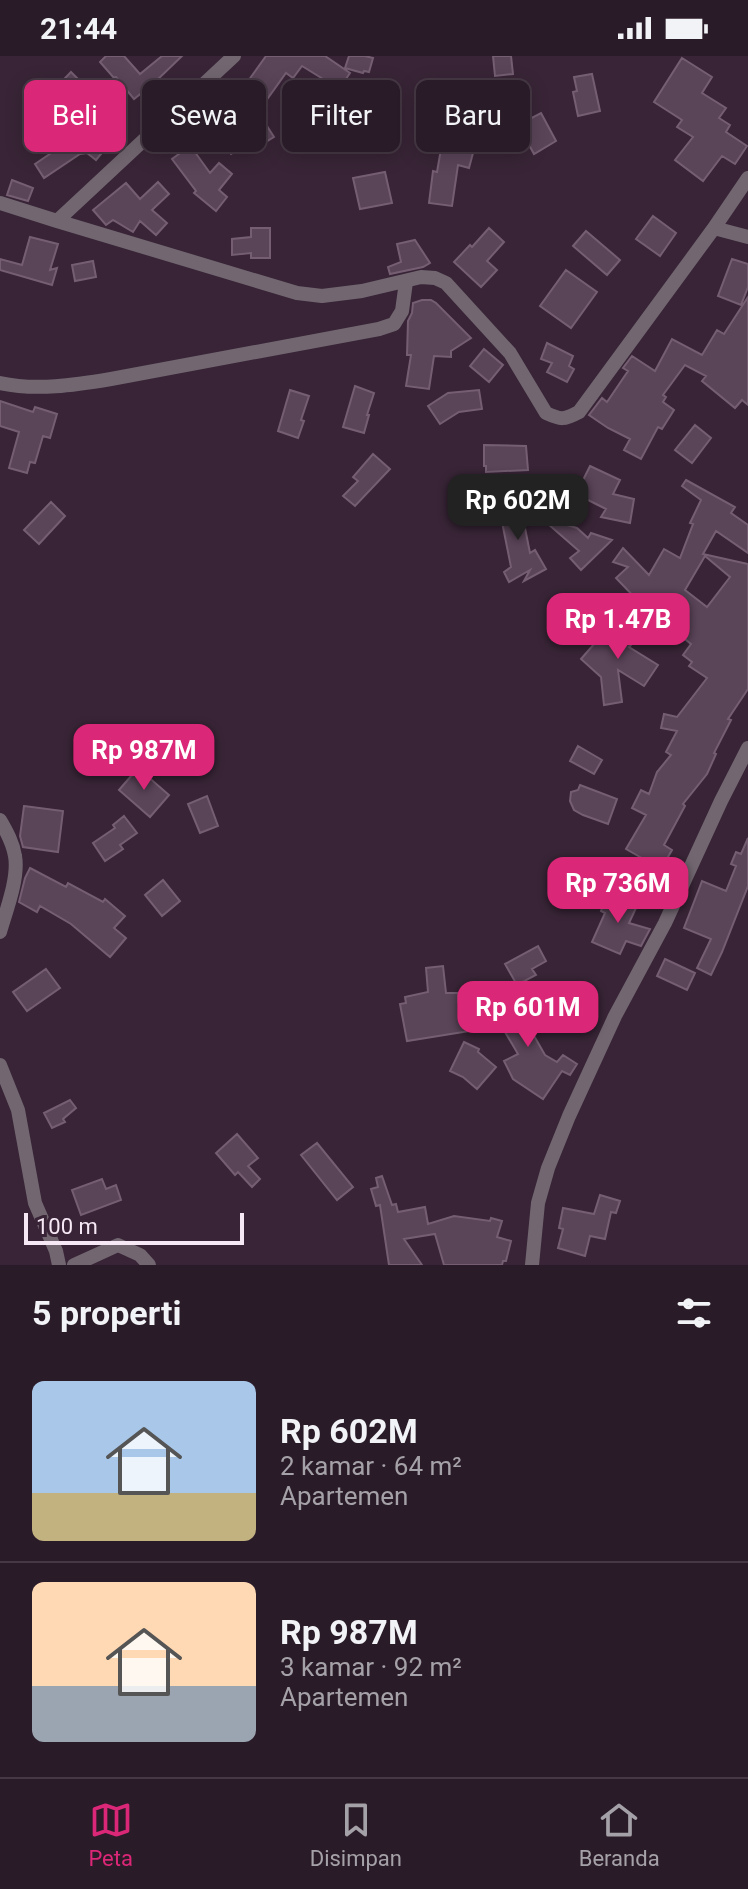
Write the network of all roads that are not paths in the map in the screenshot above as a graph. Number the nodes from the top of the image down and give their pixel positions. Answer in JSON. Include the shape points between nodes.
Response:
{"nodes":[{"id":1,"x":234,"y":56,"type":"edge"},
{"id":2,"x":748,"y":178,"type":"edge"},
{"id":3,"x":0,"y":203,"type":"edge"},
{"id":4,"x":57,"y":221,"type":"junction"},
{"id":5,"x":714,"y":228,"type":"junction"},
{"id":6,"x":748,"y":237,"type":"edge"},
{"id":7,"x":406,"y":282,"type":"junction"},
{"id":8,"x":0,"y":383,"type":"edge"},
{"id":9,"x":748,"y":748,"type":"edge"},
{"id":10,"x":0,"y":820,"type":"edge"},
{"id":11,"x":0,"y":932,"type":"edge"},
{"id":12,"x":0,"y":1065,"type":"edge"},
{"id":13,"x":59,"y":1265,"type":"edge"},
{"id":14,"x":74,"y":1265,"type":"edge"},
{"id":15,"x":149,"y":1265,"type":"edge"},
{"id":16,"x":532,"y":1265,"type":"edge"}],
"edges":[{"from":1,"to":4,"type":"street"},
{"from":2,"to":5,"type":"street"},
{"from":3,"to":4,"type":"street"},
{"from":4,"to":7,"type":"street","via":[[297,293],[322,296]]},
{"from":5,"to":6,"type":"street"},
{"from":5,"to":7,"type":"street","via":[[579,412],[567,419],[546,413],[510,353],[446,283],[421,277]]},
{"from":7,"to":8,"type":"street","via":[[402,311],[394,324],[379,329],[67,386]]},
{"from":9,"to":16,"type":"street","via":[[569,1116],[538,1203]]},
{"from":10,"to":11,"type":"street","via":[[16,859]]},
{"from":12,"to":13,"type":"street","via":[[18,1110],[35,1203]]},
{"from":14,"to":15,"type":"street","via":[[118,1245]]}]}
